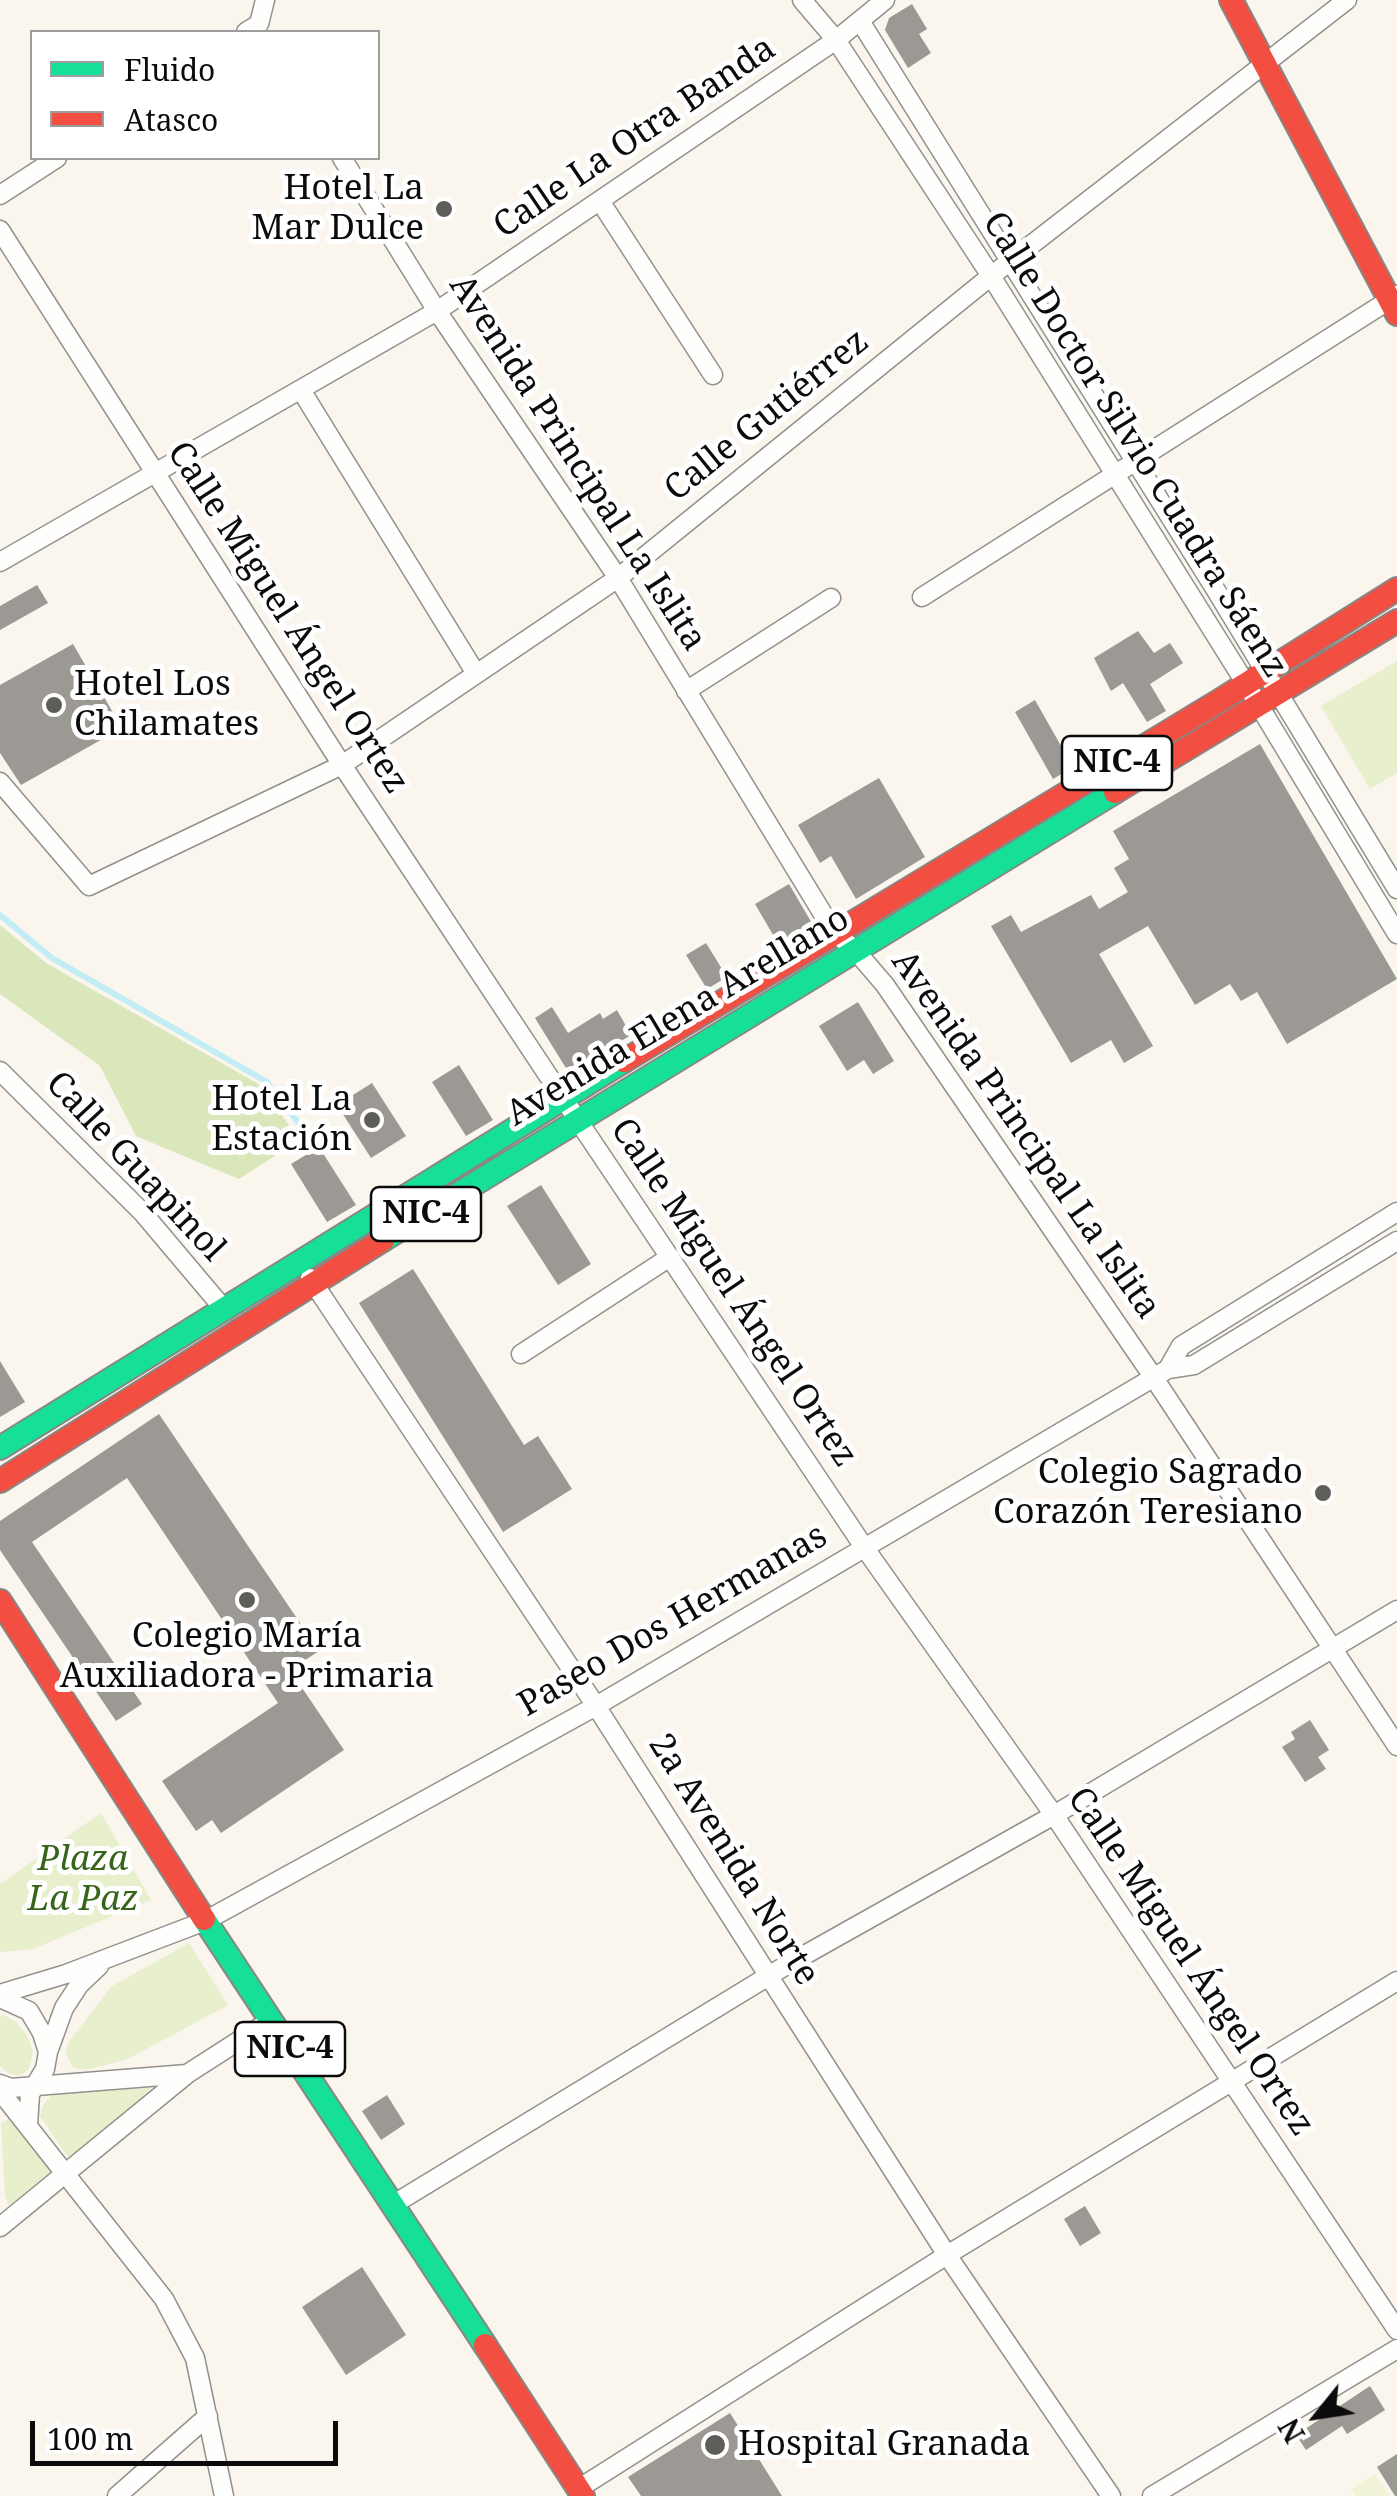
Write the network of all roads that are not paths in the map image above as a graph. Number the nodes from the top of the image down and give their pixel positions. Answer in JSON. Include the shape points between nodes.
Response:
{"nodes":[{"id":1,"x":264,"y":0,"type":"edge"},
{"id":2,"x":802,"y":0,"type":"edge"},
{"id":3,"x":886,"y":0,"type":"edge"},
{"id":4,"x":1231,"y":0,"type":"edge"},
{"id":5,"x":1347,"y":0,"type":"edge"},
{"id":6,"x":860,"y":21,"type":"junction"},
{"id":7,"x":256,"y":30,"type":"edge"},
{"id":8,"x":836,"y":40,"type":"junction"},
{"id":9,"x":1266,"y":63,"type":"junction"},
{"id":10,"x":54,"y":160,"type":"edge"},
{"id":11,"x":343,"y":160,"type":"edge"},
{"id":12,"x":0,"y":195,"type":"edge"},
{"id":13,"x":600,"y":201,"type":"junction"},
{"id":14,"x":0,"y":230,"type":"edge"},
{"id":15,"x":1010,"y":262,"type":"junction"},
{"id":16,"x":991,"y":276,"type":"junction"},
{"id":17,"x":1394,"y":303,"type":"edge"},
{"id":18,"x":437,"y":312,"type":"junction"},
{"id":19,"x":1071,"y":358,"type":"junction"},
{"id":20,"x":1050,"y":372,"type":"junction"},
{"id":21,"x":713,"y":376,"type":"dead end"},
{"id":22,"x":301,"y":390,"type":"junction"},
{"id":23,"x":1135,"y":460,"type":"junction"},
{"id":24,"x":156,"y":474,"type":"junction"},
{"id":25,"x":1115,"y":474,"type":"junction"},
{"id":26,"x":0,"y":562,"type":"edge"},
{"id":27,"x":618,"y":578,"type":"junction"},
{"id":28,"x":1390,"y":594,"type":"edge"},
{"id":29,"x":922,"y":597,"type":"dead end"},
{"id":30,"x":830,"y":598,"type":"dead end"},
{"id":31,"x":1397,"y":621,"type":"edge"},
{"id":32,"x":475,"y":672,"type":"junction"},
{"id":33,"x":1262,"y":688,"type":"junction"},
{"id":34,"x":686,"y":691,"type":"junction"},
{"id":35,"x":342,"y":765,"type":"junction"},
{"id":36,"x":0,"y":782,"type":"edge"},
{"id":37,"x":1047,"y":804,"type":"junction"},
{"id":38,"x":1060,"y":825,"type":"junction"},
{"id":39,"x":1382,"y":864,"type":"junction"},
{"id":40,"x":1361,"y":875,"type":"junction"},
{"id":41,"x":1397,"y":889,"type":"edge"},
{"id":42,"x":834,"y":932,"type":"junction"},
{"id":43,"x":1397,"y":934,"type":"edge"},
{"id":44,"x":855,"y":950,"type":"junction"},
{"id":45,"x":710,"y":1008,"type":"junction"},
{"id":46,"x":724,"y":1030,"type":"junction"},
{"id":47,"x":0,"y":1071,"type":"edge"},
{"id":48,"x":563,"y":1098,"type":"junction"},
{"id":49,"x":577,"y":1119,"type":"junction"},
{"id":50,"x":434,"y":1177,"type":"junction"},
{"id":51,"x":449,"y":1200,"type":"junction"},
{"id":52,"x":1397,"y":1212,"type":"edge"},
{"id":53,"x":1397,"y":1241,"type":"edge"},
{"id":54,"x":670,"y":1258,"type":"junction"},
{"id":55,"x":299,"y":1260,"type":"junction"},
{"id":56,"x":314,"y":1284,"type":"junction"},
{"id":57,"x":222,"y":1308,"type":"junction"},
{"id":58,"x":153,"y":1352,"type":"junction"},
{"id":59,"x":521,"y":1354,"type":"dead end"},
{"id":60,"x":1161,"y":1373,"type":"junction"},
{"id":61,"x":169,"y":1375,"type":"junction"},
{"id":62,"x":0,"y":1448,"type":"edge"},
{"id":63,"x":0,"y":1481,"type":"edge"},
{"id":64,"x":864,"y":1547,"type":"junction"},
{"id":65,"x":0,"y":1601,"type":"edge"},
{"id":66,"x":1397,"y":1610,"type":"edge"},
{"id":67,"x":1333,"y":1648,"type":"junction"},
{"id":68,"x":596,"y":1706,"type":"junction"},
{"id":69,"x":1397,"y":1746,"type":"edge"},
{"id":70,"x":1054,"y":1815,"type":"junction"},
{"id":71,"x":205,"y":1922,"type":"junction"},
{"id":72,"x":106,"y":1959,"type":"junction"},
{"id":73,"x":768,"y":1977,"type":"junction"},
{"id":74,"x":1397,"y":1981,"type":"edge"},
{"id":75,"x":0,"y":1996,"type":"edge"},
{"id":76,"x":271,"y":2020,"type":"junction"},
{"id":77,"x":48,"y":2052,"type":"junction"},
{"id":78,"x":187,"y":2074,"type":"junction"},
{"id":79,"x":1232,"y":2083,"type":"junction"},
{"id":80,"x":35,"y":2086,"type":"junction"},
{"id":81,"x":0,"y":2087,"type":"edge"},
{"id":82,"x":28,"y":2126,"type":"junction"},
{"id":83,"x":66,"y":2175,"type":"junction"},
{"id":84,"x":394,"y":2204,"type":"junction"},
{"id":85,"x":0,"y":2228,"type":"edge"},
{"id":86,"x":948,"y":2256,"type":"junction"},
{"id":87,"x":1397,"y":2330,"type":"edge"},
{"id":88,"x":1397,"y":2349,"type":"edge"},
{"id":89,"x":208,"y":2416,"type":"junction"},
{"id":90,"x":581,"y":2492,"type":"edge"},
{"id":91,"x":117,"y":2496,"type":"edge"},
{"id":92,"x":224,"y":2496,"type":"edge"},
{"id":93,"x":1111,"y":2496,"type":"edge"},
{"id":94,"x":1152,"y":2496,"type":"edge"}],
"edges":[{"from":1,"to":7,"type":"street"},
{"from":2,"to":8,"type":"street","name":"Calle Doctor Silvio Cuadra Sáenz"},
{"from":3,"to":6,"type":"street","name":"Calle La Otra Banda"},
{"from":4,"to":9,"type":"main road"},
{"from":5,"to":9,"type":"street","name":"Calle Gutiérrez"},
{"from":6,"to":8,"type":"street","name":"Calle La Otra Banda"},
{"from":6,"to":15,"type":"street","name":"Calle Doctor Silvio Cuadra Sáenz"},
{"from":8,"to":13,"type":"street","name":"Calle La Otra Banda"},
{"from":8,"to":16,"type":"street","name":"Calle Doctor Silvio Cuadra Sáenz"},
{"from":9,"to":15,"type":"street","name":"Calle Gutiérrez"},
{"from":9,"to":17,"type":"main road"},
{"from":10,"to":12,"type":"street"},
{"from":11,"to":18,"type":"street","name":"Avenida Principal La Islita"},
{"from":13,"to":18,"type":"street","name":"Calle La Otra Banda"},
{"from":13,"to":21,"type":"street"},
{"from":14,"to":24,"type":"street","name":"Calle Miguel Ángel Ortez"},
{"from":15,"to":16,"type":"street","name":"Calle Gutiérrez"},
{"from":15,"to":19,"type":"street","name":"Calle Doctor Silvio Cuadra Sáenz"},
{"from":16,"to":20,"type":"street","name":"Calle Doctor Silvio Cuadra Sáenz"},
{"from":16,"to":27,"type":"street","name":"Calle Gutiérrez"},
{"from":17,"to":23,"type":"street"},
{"from":18,"to":22,"type":"street","name":"Calle La Otra Banda"},
{"from":18,"to":27,"type":"street","name":"Avenida Principal La Islita"},
{"from":19,"to":20,"type":"street"},
{"from":19,"to":23,"type":"street","name":"Calle Doctor Silvio Cuadra Sáenz"},
{"from":20,"to":25,"type":"street","name":"Calle Doctor Silvio Cuadra Sáenz"},
{"from":22,"to":24,"type":"street","name":"Calle La Otra Banda"},
{"from":22,"to":32,"type":"street"},
{"from":23,"to":25,"type":"street"},
{"from":23,"to":33,"type":"street","name":"Calle Doctor Silvio Cuadra Sáenz"},
{"from":24,"to":26,"type":"street","name":"Calle La Otra Banda"},
{"from":24,"to":35,"type":"street","name":"Calle Miguel Ángel Ortez"},
{"from":25,"to":29,"type":"street"},
{"from":25,"to":33,"type":"street","name":"Calle Doctor Silvio Cuadra Sáenz"},
{"from":27,"to":32,"type":"street","name":"Calle Gutiérrez"},
{"from":27,"to":34,"type":"street","name":"Avenida Principal La Islita"},
{"from":28,"to":31,"type":"main road"},
{"from":28,"to":33,"type":"main road","name":"Avenida Elena Arellano","number":"NIC-4"},
{"from":30,"to":34,"type":"street"},
{"from":31,"to":33,"type":"main road","name":"Avenida Elena Arellano","number":"NIC-4"},
{"from":32,"to":35,"type":"street","name":"Calle Gutiérrez"},
{"from":33,"to":37,"type":"main road","name":"Avenida Elena Arellano","number":"NIC-4"},
{"from":33,"to":38,"type":"main road","name":"Avenida Elena Arellano","number":"NIC-4"},
{"from":33,"to":39,"type":"street","name":"Calle Doctor Silvio Cuadra Sáenz"},
{"from":33,"to":40,"type":"street","name":"Calle Doctor Silvio Cuadra Sáenz"},
{"from":34,"to":42,"type":"street","name":"Avenida Principal La Islita"},
{"from":35,"to":36,"type":"street","name":"Calle Gutiérrez","via":[[89,886]]},
{"from":35,"to":48,"type":"street","name":"Calle Miguel Ángel Ortez"},
{"from":37,"to":38,"type":"main road"},
{"from":37,"to":42,"type":"main road","name":"Avenida Elena Arellano","number":"NIC-4"},
{"from":38,"to":44,"type":"main road","name":"Avenida Elena Arellano","number":"NIC-4"},
{"from":39,"to":40,"type":"street"},
{"from":39,"to":41,"type":"street","name":"Calle Doctor Silvio Cuadra Sáenz"},
{"from":40,"to":43,"type":"street","name":"Calle Doctor Silvio Cuadra Sáenz"},
{"from":42,"to":44,"type":"street","name":"Avenida Principal La Islita"},
{"from":42,"to":45,"type":"main road","name":"Avenida Elena Arellano","number":"NIC-4"},
{"from":44,"to":46,"type":"main road","name":"Avenida Elena Arellano","number":"NIC-4"},
{"from":44,"to":60,"type":"street","name":"Avenida Principal La Islita"},
{"from":45,"to":46,"type":"main road"},
{"from":45,"to":48,"type":"main road","name":"Avenida Elena Arellano","number":"NIC-4"},
{"from":46,"to":49,"type":"main road","name":"Avenida Elena Arellano","number":"NIC-4"},
{"from":47,"to":57,"type":"street","name":"Calle Guapinol","via":[[142,1212]]},
{"from":48,"to":49,"type":"street","name":"Calle Miguel Ángel Ortez"},
{"from":48,"to":50,"type":"main road","name":"Avenida Elena Arellano","number":"NIC-4"},
{"from":49,"to":51,"type":"main road","name":"Avenida Elena Arellano","number":"NIC-4"},
{"from":49,"to":54,"type":"street","name":"Calle Miguel Ángel Ortez"},
{"from":50,"to":51,"type":"main road"},
{"from":50,"to":55,"type":"main road","name":"Avenida Elena Arellano","number":"NIC-4"},
{"from":51,"to":56,"type":"main road","name":"Avenida Elena Arellano","number":"NIC-4"},
{"from":52,"to":60,"type":"street","name":"Paseo Dos Hermanas","via":[[1181,1346]]},
{"from":53,"to":60,"type":"street","name":"Paseo Dos Hermanas","via":[[1194,1365]]},
{"from":54,"to":59,"type":"street"},
{"from":54,"to":64,"type":"street","name":"Calle Miguel Ángel Ortez"},
{"from":55,"to":56,"type":"street","name":"2a Avenida Norte"},
{"from":55,"to":57,"type":"main road","name":"Avenida Elena Arellano","number":"NIC-4"},
{"from":56,"to":61,"type":"main road","name":"Avenida Elena Arellano","number":"NIC-4"},
{"from":56,"to":68,"type":"street","name":"2a Avenida Norte"},
{"from":57,"to":58,"type":"main road","name":"Avenida Elena Arellano","number":"NIC-4"},
{"from":58,"to":61,"type":"main road"},
{"from":58,"to":62,"type":"main road","name":"Avenida Elena Arellano","number":"NIC-4"},
{"from":60,"to":64,"type":"street","name":"Paseo Dos Hermanas"},
{"from":60,"to":67,"type":"street","name":"Avenida Principal La Islita"},
{"from":61,"to":63,"type":"main road","name":"Avenida Elena Arellano","number":"NIC-4"},
{"from":64,"to":68,"type":"street","name":"Paseo Dos Hermanas"},
{"from":64,"to":70,"type":"street","name":"Calle Miguel Ángel Ortez"},
{"from":65,"to":71,"type":"main road","number":"NIC-4"},
{"from":66,"to":67,"type":"street"},
{"from":67,"to":69,"type":"street","name":"Avenida Principal La Islita"},
{"from":67,"to":70,"type":"street"},
{"from":68,"to":71,"type":"street","name":"Paseo Dos Hermanas"},
{"from":68,"to":73,"type":"street","name":"2a Avenida Norte"},
{"from":70,"to":73,"type":"street"},
{"from":70,"to":79,"type":"street","name":"Calle Miguel Ángel Ortez"},
{"from":71,"to":72,"type":"street","name":"Paseo Dos Hermanas"},
{"from":71,"to":76,"type":"main road","number":"NIC-4"},
{"from":72,"to":75,"type":"street","name":"Paseo Dos Hermanas"},
{"from":72,"to":77,"type":"street","via":[[64,2008]]},
{"from":73,"to":84,"type":"street"},
{"from":73,"to":86,"type":"street","name":"2a Avenida Norte"},
{"from":74,"to":79,"type":"street"},
{"from":75,"to":77,"type":"street","via":[[29,2011]]},
{"from":76,"to":78,"type":"street"},
{"from":76,"to":84,"type":"main road","number":"NIC-4"},
{"from":77,"to":80,"type":"street"},
{"from":78,"to":80,"type":"street"},
{"from":78,"to":83,"type":"street"},
{"from":79,"to":86,"type":"street"},
{"from":79,"to":87,"type":"street","name":"Calle Miguel Ángel Ortez"},
{"from":80,"to":81,"type":"street"},
{"from":80,"to":82,"type":"street"},
{"from":81,"to":82,"type":"street"},
{"from":82,"to":83,"type":"street"},
{"from":83,"to":85,"type":"street"},
{"from":83,"to":89,"type":"street","via":[[164,2299],[195,2358]]},
{"from":84,"to":90,"type":"main road","number":"NIC-4"},
{"from":86,"to":90,"type":"street"},
{"from":86,"to":93,"type":"street","name":"2a Avenida Norte"},
{"from":88,"to":94,"type":"street"},
{"from":89,"to":91,"type":"street"},
{"from":89,"to":92,"type":"street"}]}
